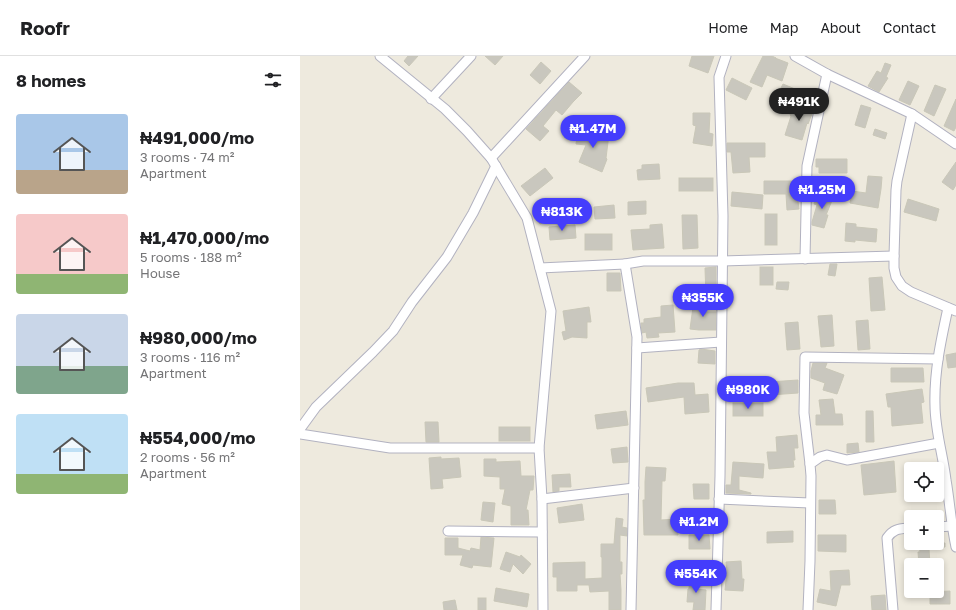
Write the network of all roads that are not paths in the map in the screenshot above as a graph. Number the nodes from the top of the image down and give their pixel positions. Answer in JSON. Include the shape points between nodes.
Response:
{"nodes":[{"id":1,"x":380,"y":56,"type":"edge"},
{"id":2,"x":471,"y":56,"type":"edge"},
{"id":3,"x":585,"y":56,"type":"edge"},
{"id":4,"x":726,"y":56,"type":"edge"},
{"id":5,"x":797,"y":56,"type":"edge"},
{"id":6,"x":827,"y":74,"type":"junction"},
{"id":7,"x":431,"y":99,"type":"junction"},
{"id":8,"x":912,"y":114,"type":"junction"},
{"id":9,"x":956,"y":144,"type":"edge"},
{"id":10,"x":493,"y":162,"type":"junction"},
{"id":11,"x":894,"y":256,"type":"junction"},
{"id":12,"x":805,"y":259,"type":"junction"},
{"id":13,"x":722,"y":261,"type":"junction"},
{"id":14,"x":625,"y":264,"type":"junction"},
{"id":15,"x":540,"y":268,"type":"junction"},
{"id":16,"x":952,"y":309,"type":"edge"},
{"id":17,"x":722,"y":342,"type":"junction"},
{"id":18,"x":637,"y":348,"type":"junction"},
{"id":19,"x":938,"y":359,"type":"junction"},
{"id":20,"x":300,"y":429,"type":"edge"},
{"id":21,"x":300,"y":434,"type":"edge"},
{"id":22,"x":939,"y":443,"type":"junction"},
{"id":23,"x":539,"y":448,"type":"junction"},
{"id":24,"x":810,"y":464,"type":"junction"},
{"id":25,"x":634,"y":488,"type":"junction"},
{"id":26,"x":542,"y":499,"type":"junction"},
{"id":27,"x":719,"y":499,"type":"junction"},
{"id":28,"x":810,"y":503,"type":"junction"},
{"id":29,"x":952,"y":526,"type":"junction"},
{"id":30,"x":944,"y":527,"type":"edge"},
{"id":31,"x":904,"y":528,"type":"edge"},
{"id":32,"x":448,"y":532,"type":"dead end"},
{"id":33,"x":542,"y":532,"type":"junction"},
{"id":34,"x":956,"y":547,"type":"edge"},
{"id":35,"x":543,"y":610,"type":"edge"},
{"id":36,"x":631,"y":610,"type":"edge"},
{"id":37,"x":716,"y":610,"type":"edge"},
{"id":38,"x":808,"y":610,"type":"edge"},
{"id":39,"x":893,"y":610,"type":"edge"}],
"edges":[{"from":1,"to":7,"type":"street"},
{"from":2,"to":7,"type":"street"},
{"from":3,"to":10,"type":"street"},
{"from":4,"to":13,"type":"street","via":[[719,77]]},
{"from":5,"to":6,"type":"street"},
{"from":6,"to":8,"type":"street"},
{"from":6,"to":12,"type":"street","via":[[807,166]]},
{"from":7,"to":10,"type":"street","via":[[467,131]]},
{"from":8,"to":9,"type":"street"},
{"from":8,"to":11,"type":"street","via":[[897,181]]},
{"from":10,"to":15,"type":"street","via":[[527,218]]},
{"from":10,"to":20,"type":"street","via":[[474,213],[448,257],[412,302],[393,331],[316,407]]},
{"from":11,"to":12,"type":"street"},
{"from":11,"to":16,"type":"street","via":[[896,277],[902,286]]},
{"from":12,"to":13,"type":"street"},
{"from":13,"to":14,"type":"street","via":[[643,261]]},
{"from":13,"to":17,"type":"street"},
{"from":14,"to":15,"type":"street"},
{"from":14,"to":18,"type":"street"},
{"from":15,"to":23,"type":"street","via":[[551,311]]},
{"from":16,"to":19,"type":"street"},
{"from":17,"to":18,"type":"street"},
{"from":17,"to":27,"type":"street"},
{"from":18,"to":25,"type":"street"},
{"from":19,"to":22,"type":"street","via":[[935,405]]},
{"from":19,"to":24,"type":"street","via":[[805,357],[804,413]]},
{"from":21,"to":23,"type":"street","via":[[390,448]]},
{"from":22,"to":24,"type":"street","via":[[847,460],[827,455]]},
{"from":22,"to":29,"type":"street"},
{"from":23,"to":26,"type":"street"},
{"from":24,"to":28,"type":"street"},
{"from":25,"to":26,"type":"street"},
{"from":25,"to":36,"type":"street"},
{"from":26,"to":33,"type":"street"},
{"from":27,"to":28,"type":"street"},
{"from":27,"to":37,"type":"street"},
{"from":28,"to":38,"type":"street"},
{"from":29,"to":30,"type":"street"},
{"from":29,"to":34,"type":"street"},
{"from":31,"to":39,"type":"street","via":[[897,529],[887,538]]},
{"from":32,"to":33,"type":"street"},
{"from":33,"to":35,"type":"street"}]}
